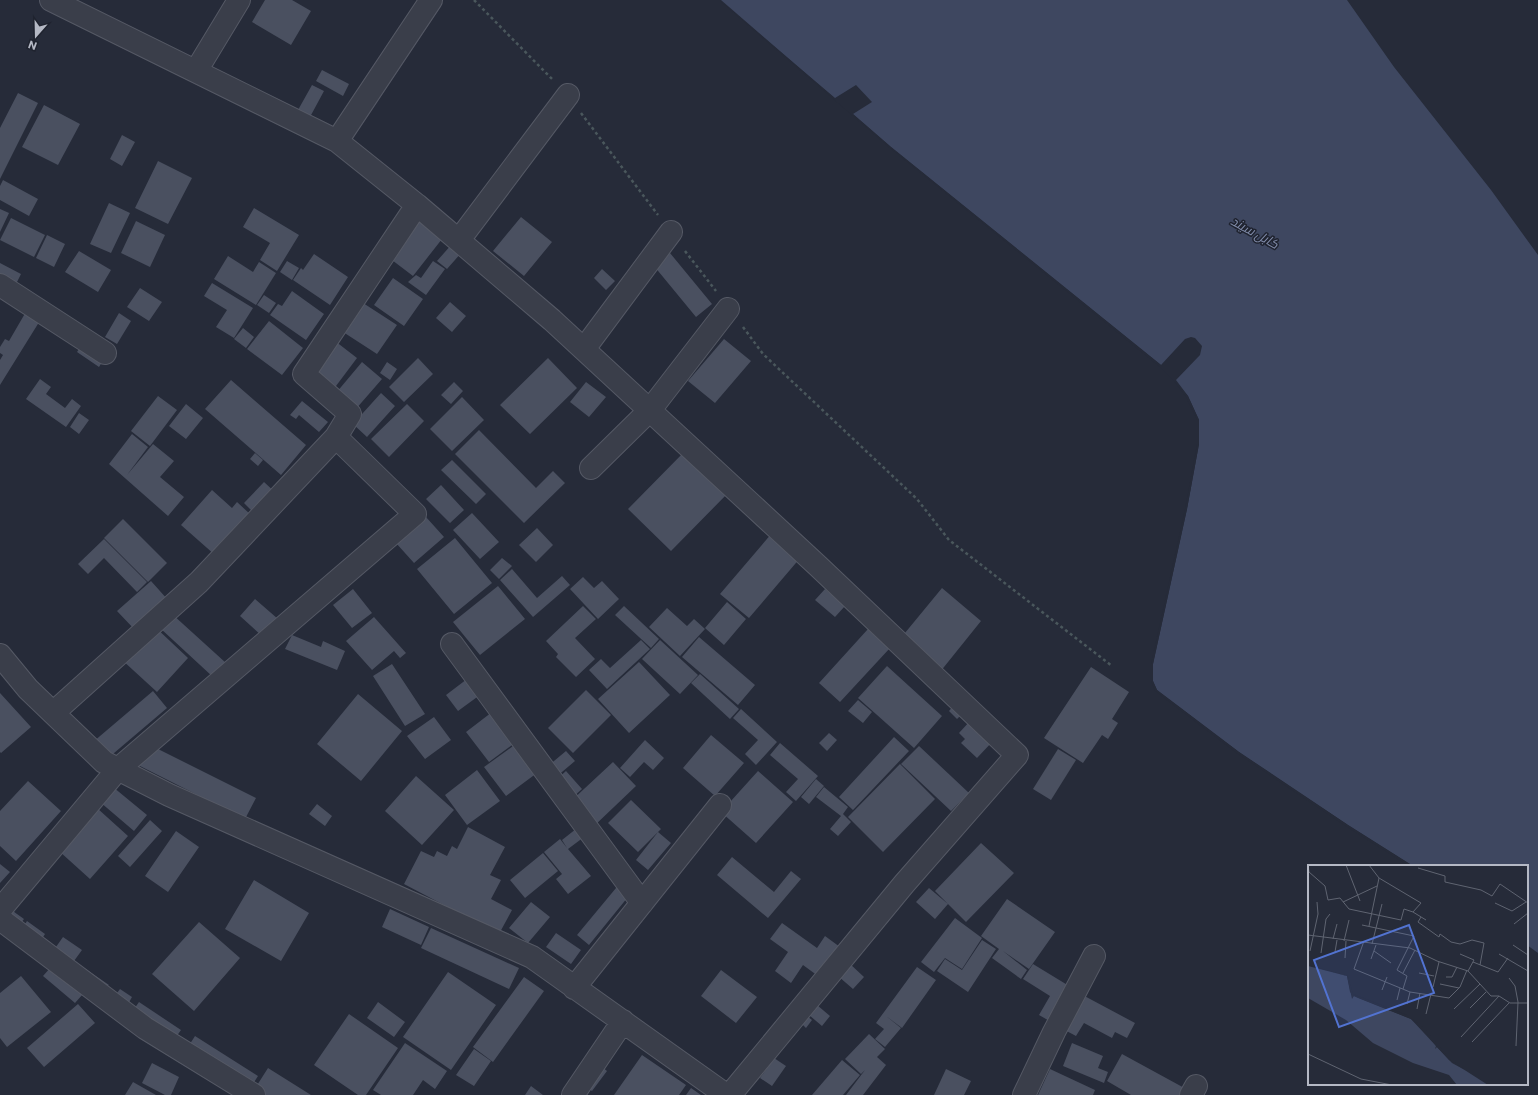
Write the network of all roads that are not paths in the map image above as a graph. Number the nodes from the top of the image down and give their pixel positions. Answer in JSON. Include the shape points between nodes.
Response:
{"nodes":[{"id":1,"x":51,"y":0,"type":"edge"},
{"id":2,"x":239,"y":0,"type":"edge"},
{"id":3,"x":431,"y":0,"type":"edge"},
{"id":4,"x":196,"y":71,"type":"junction"},
{"id":5,"x":568,"y":95,"type":"road end"},
{"id":6,"x":337,"y":141,"type":"junction"},
{"id":7,"x":418,"y":205,"type":"junction"},
{"id":8,"x":671,"y":232,"type":"road end"},
{"id":9,"x":458,"y":240,"type":"junction"},
{"id":10,"x":0,"y":285,"type":"edge"},
{"id":11,"x":728,"y":309,"type":"road end"},
{"id":12,"x":584,"y":349,"type":"junction"},
{"id":13,"x":105,"y":353,"type":"dead end"},
{"id":14,"x":650,"y":410,"type":"junction"},
{"id":15,"x":336,"y":437,"type":"junction"},
{"id":16,"x":591,"y":468,"type":"dead end"},
{"id":17,"x":452,"y":644,"type":"dead end"},
{"id":18,"x":0,"y":655,"type":"edge"},
{"id":19,"x":53,"y":713,"type":"junction"},
{"id":20,"x":118,"y":769,"type":"junction"},
{"id":21,"x":720,"y":805,"type":"dead end"},
{"id":22,"x":642,"y":903,"type":"junction"},
{"id":23,"x":0,"y":910,"type":"edge"},
{"id":24,"x":0,"y":919,"type":"edge"},
{"id":25,"x":1094,"y":956,"type":"dead end"},
{"id":26,"x":574,"y":988,"type":"junction"},
{"id":27,"x":623,"y":1021,"type":"junction"},
{"id":28,"x":254,"y":1095,"type":"edge"},
{"id":29,"x":572,"y":1095,"type":"edge"},
{"id":30,"x":726,"y":1095,"type":"edge"},
{"id":31,"x":730,"y":1095,"type":"edge"},
{"id":32,"x":1024,"y":1095,"type":"edge"}],
"edges":[{"from":1,"to":4,"type":"street"},
{"from":2,"to":4,"type":"street"},
{"from":3,"to":6,"type":"street"},
{"from":4,"to":6,"type":"street"},
{"from":5,"to":9,"type":"street"},
{"from":6,"to":7,"type":"street"},
{"from":7,"to":9,"type":"street"},
{"from":7,"to":15,"type":"street","via":[[304,374],[350,414]]},
{"from":8,"to":12,"type":"street"},
{"from":9,"to":12,"type":"street"},
{"from":10,"to":13,"type":"street"},
{"from":11,"to":14,"type":"street"},
{"from":12,"to":14,"type":"street"},
{"from":14,"to":16,"type":"street"},
{"from":14,"to":31,"type":"street","via":[[1017,755],[904,884]]},
{"from":15,"to":19,"type":"street","via":[[199,582]]},
{"from":15,"to":20,"type":"street","via":[[415,514]]},
{"from":17,"to":22,"type":"street"},
{"from":18,"to":19,"type":"street","via":[[28,689]]},
{"from":19,"to":20,"type":"street","via":[[104,762]]},
{"from":20,"to":23,"type":"street"},
{"from":20,"to":26,"type":"street","via":[[169,795],[532,957]]},
{"from":21,"to":22,"type":"street"},
{"from":22,"to":26,"type":"street"},
{"from":24,"to":28,"type":"street","via":[[145,1028]]},
{"from":25,"to":32,"type":"street"},
{"from":26,"to":27,"type":"street"},
{"from":27,"to":29,"type":"street"},
{"from":27,"to":30,"type":"street"}]}
